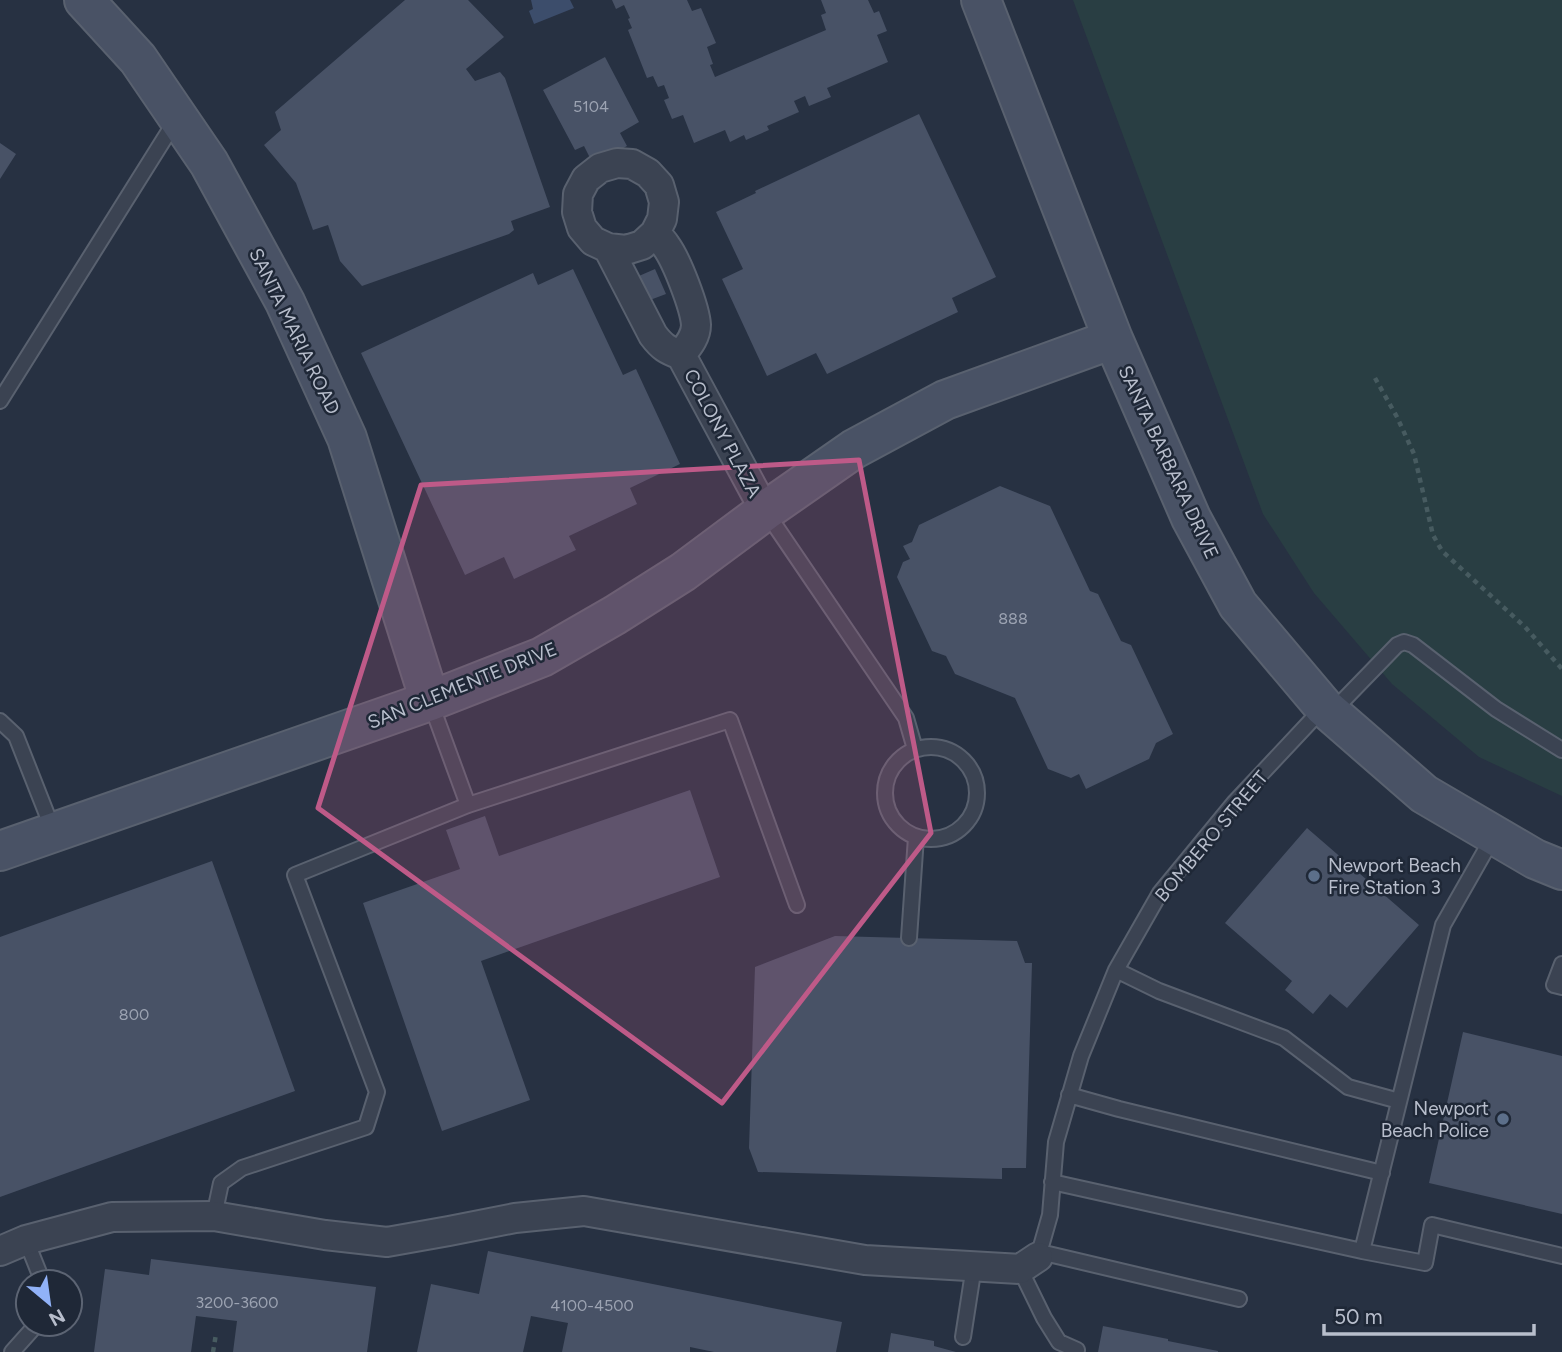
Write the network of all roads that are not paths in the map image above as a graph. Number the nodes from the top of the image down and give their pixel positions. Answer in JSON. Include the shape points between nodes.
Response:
{"nodes":[{"id":1,"x":981,"y":0,"type":"edge"},
{"id":2,"x":87,"y":1,"type":"edge"},
{"id":3,"x":177,"y":117,"type":"junction"},
{"id":4,"x":655,"y":233,"type":"junction"},
{"id":5,"x":608,"y":248,"type":"junction"},
{"id":6,"x":1113,"y":339,"type":"junction"},
{"id":7,"x":681,"y":355,"type":"junction"},
{"id":8,"x":0,"y":401,"type":"edge"},
{"id":9,"x":765,"y":511,"type":"junction"},
{"id":10,"x":430,"y":701,"type":"junction"},
{"id":11,"x":1327,"y":710,"type":"junction"},
{"id":12,"x":0,"y":720,"type":"edge"},
{"id":13,"x":915,"y":749,"type":"junction"},
{"id":14,"x":1562,"y":750,"type":"edge"},
{"id":15,"x":468,"y":805,"type":"junction"},
{"id":16,"x":54,"y":832,"type":"junction"},
{"id":17,"x":916,"y":836,"type":"junction"},
{"id":18,"x":1494,"y":836,"type":"junction"},
{"id":19,"x":5,"y":844,"type":"edge"},
{"id":20,"x":1562,"y":870,"type":"edge"},
{"id":21,"x":797,"y":905,"type":"dead end"},
{"id":22,"x":909,"y":938,"type":"dead end"},
{"id":23,"x":1562,"y":964,"type":"edge"},
{"id":24,"x":1116,"y":970,"type":"junction"},
{"id":25,"x":1562,"y":987,"type":"edge"},
{"id":26,"x":1069,"y":1095,"type":"junction"},
{"id":27,"x":1399,"y":1101,"type":"junction"},
{"id":28,"x":1381,"y":1173,"type":"junction"},
{"id":29,"x":1052,"y":1182,"type":"junction"},
{"id":30,"x":214,"y":1216,"type":"junction"},
{"id":31,"x":26,"y":1240,"type":"junction"},
{"id":32,"x":0,"y":1251,"type":"edge"},
{"id":33,"x":1362,"y":1251,"type":"junction"},
{"id":34,"x":1562,"y":1256,"type":"edge"},
{"id":35,"x":1032,"y":1259,"type":"junction"},
{"id":36,"x":974,"y":1266,"type":"junction"},
{"id":37,"x":37,"y":1268,"type":"edge"},
{"id":38,"x":1239,"y":1298,"type":"dead end"},
{"id":39,"x":963,"y":1337,"type":"dead end"},
{"id":40,"x":24,"y":1338,"type":"edge"},
{"id":41,"x":1077,"y":1350,"type":"dead end"},
{"id":42,"x":12,"y":1352,"type":"edge"}],
"edges":[{"from":1,"to":6,"type":"street","name":"SANTA BARBARA DRIVE"},
{"from":2,"to":3,"type":"street","name":"SANTA MARIA ROAD","via":[[138,59]]},
{"from":3,"to":8,"type":"lane"},
{"from":3,"to":10,"type":"street","name":"SANTA MARIA ROAD","via":[[209,163],[285,302],[347,438]]},
{"from":4,"to":5,"type":"street","via":[[642,245],[626,250]]},
{"from":4,"to":5,"type":"street","name":"COLONY PLAZA","via":[[663,219],[659,185],[632,164],[600,168],[586,179],[578,194],[577,212],[593,241]]},
{"from":4,"to":7,"type":"street","name":"COLONY PLAZA","via":[[674,260],[694,316],[692,341]]},
{"from":5,"to":7,"type":"street","name":"COLONY PLAZA","via":[[653,335],[667,350]]},
{"from":6,"to":9,"type":"street","name":"SAN CLEMENTE DRIVE","via":[[945,400],[854,449]]},
{"from":6,"to":11,"type":"street","name":"SANTA BARBARA DRIVE","via":[[1191,518],[1238,605]]},
{"from":7,"to":9,"type":"street","name":"COLONY PLAZA"},
{"from":9,"to":10,"type":"street","name":"SAN CLEMENTE DRIVE","via":[[683,572],[542,657]]},
{"from":9,"to":13,"type":"lane","via":[[906,718]]},
{"from":10,"to":15,"type":"lane"},
{"from":10,"to":16,"type":"street","name":"SAN CLEMENTE DRIVE"},
{"from":11,"to":14,"type":"lane","name":"BOMBERO STREET","via":[[1404,642]]},
{"from":11,"to":18,"type":"street","name":"SANTA BARBARA DRIVE","via":[[1424,794]]},
{"from":11,"to":24,"type":"lane","name":"BOMBERO STREET","via":[[1234,803],[1160,893]]},
{"from":12,"to":16,"type":"lane","via":[[16,736]]},
{"from":13,"to":17,"type":"lane","via":[[892,766],[884,793],[893,820]]},
{"from":13,"to":17,"type":"lane","via":[[931,746],[961,757],[976,784],[971,815],[961,828],[932,839]]},
{"from":15,"to":21,"type":"lane","via":[[730,720]]},
{"from":15,"to":30,"type":"lane","via":[[295,875],[377,1092],[366,1127],[242,1168],[221,1183]]},
{"from":16,"to":19,"type":"street","name":"SAN CLEMENTE DRIVE"},
{"from":17,"to":22,"type":"lane"},
{"from":18,"to":20,"type":"street","name":"SANTA BARBARA DRIVE"},
{"from":18,"to":27,"type":"lane","via":[[1443,925]]},
{"from":23,"to":25,"type":"lane","via":[[1554,985]]},
{"from":24,"to":26,"type":"lane","name":"BOMBERO STREET"},
{"from":24,"to":27,"type":"lane","via":[[1284,1038],[1348,1087]]},
{"from":26,"to":28,"type":"lane"},
{"from":26,"to":29,"type":"lane","name":"BOMBERO STREET","via":[[1056,1142]]},
{"from":27,"to":28,"type":"lane"},
{"from":28,"to":33,"type":"lane"},
{"from":29,"to":33,"type":"lane"},
{"from":29,"to":35,"type":"lane","name":"BOMBERO STREET","via":[[1050,1215]]},
{"from":30,"to":31,"type":"street","via":[[112,1217]]},
{"from":30,"to":36,"type":"street","via":[[387,1242],[515,1218],[584,1211],[865,1260]]},
{"from":31,"to":32,"type":"street"},
{"from":31,"to":37,"type":"lane"},
{"from":33,"to":34,"type":"lane","via":[[1425,1263],[1432,1225]]},
{"from":35,"to":36,"type":"street"},
{"from":35,"to":38,"type":"lane"},
{"from":35,"to":41,"type":"lane","via":[[1044,1318],[1059,1342]]},
{"from":36,"to":39,"type":"lane"},
{"from":40,"to":42,"type":"lane"}]}
